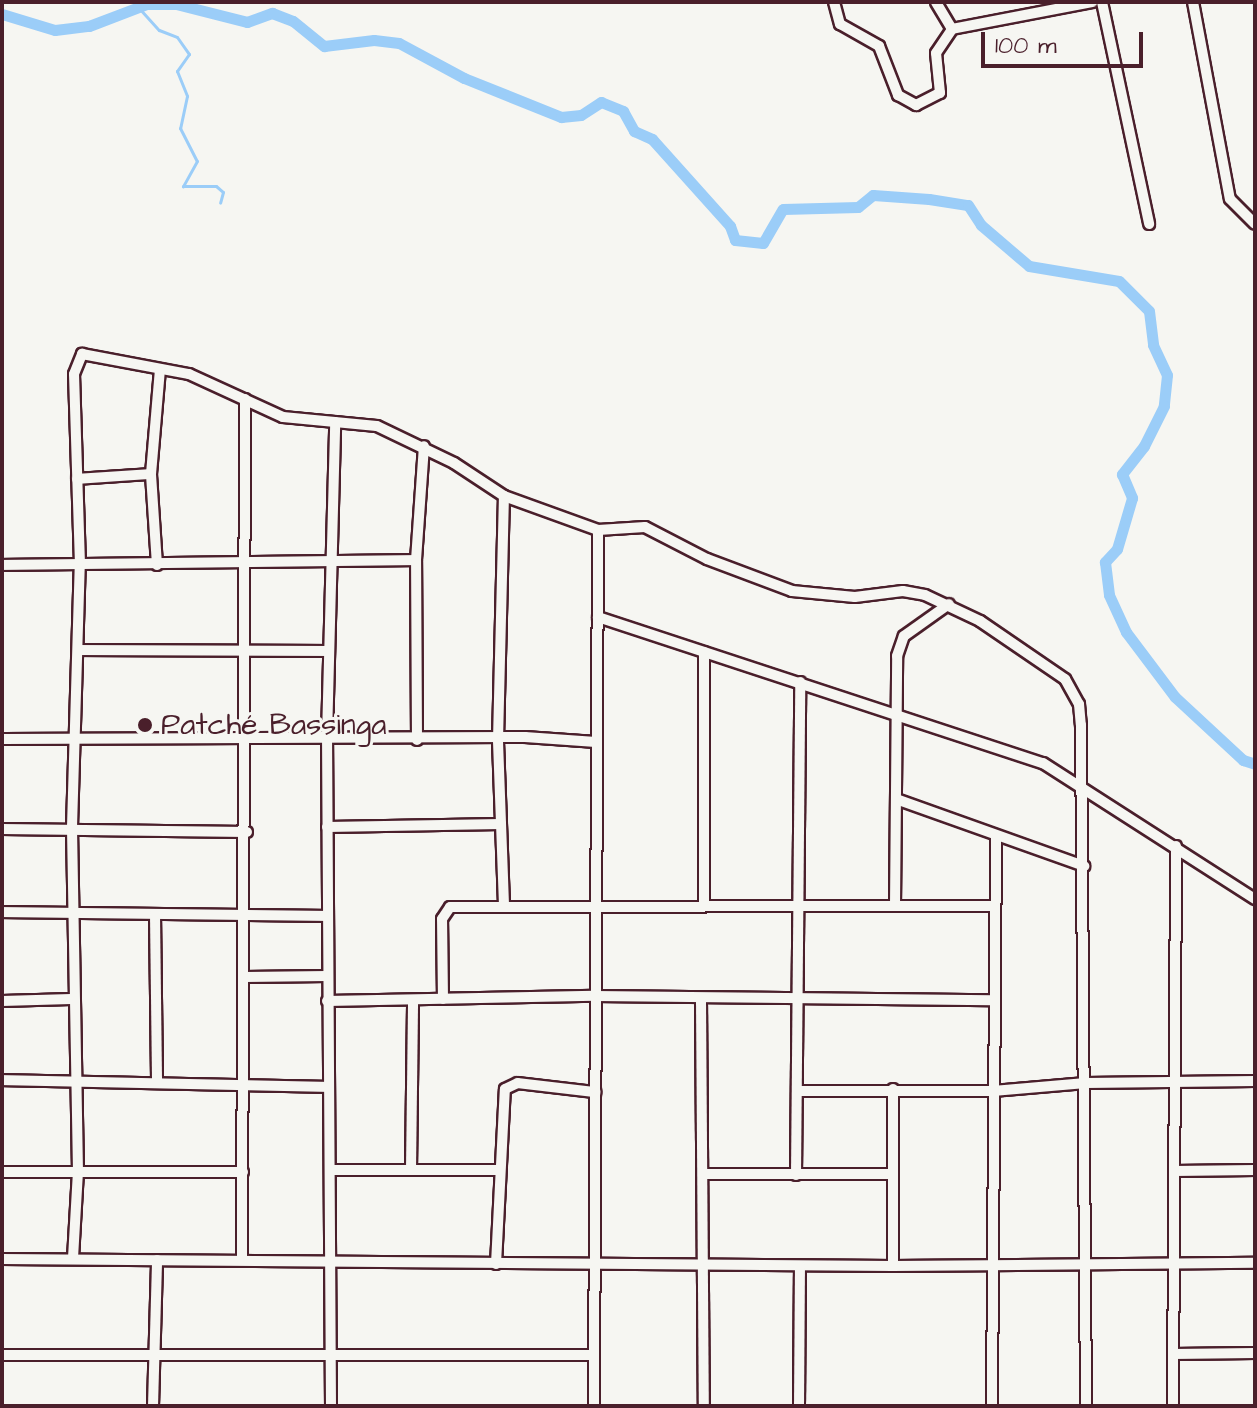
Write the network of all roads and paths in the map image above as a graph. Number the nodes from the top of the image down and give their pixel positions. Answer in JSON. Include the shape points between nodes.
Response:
{"nodes":[{"id":1,"x":834,"y":2,"type":"edge"},
{"id":2,"x":936,"y":2,"type":"edge"},
{"id":3,"x":1017,"y":2,"type":"edge"},
{"id":4,"x":1092,"y":2,"type":"edge"},
{"id":5,"x":1102,"y":2,"type":"edge"},
{"id":6,"x":1193,"y":2,"type":"edge"},
{"id":7,"x":1020,"y":14,"type":"junction"},
{"id":8,"x":952,"y":29,"type":"junction"},
{"id":9,"x":1149,"y":224,"type":"dead end"},
{"id":10,"x":1255,"y":224,"type":"edge"},
{"id":11,"x":160,"y":370,"type":"junction"},
{"id":12,"x":245,"y":399,"type":"junction"},
{"id":13,"x":335,"y":422,"type":"junction"},
{"id":14,"x":424,"y":446,"type":"junction"},
{"id":15,"x":151,"y":474,"type":"junction"},
{"id":16,"x":77,"y":479,"type":"junction"},
{"id":17,"x":504,"y":496,"type":"junction"},
{"id":18,"x":598,"y":530,"type":"junction"},
{"id":19,"x":416,"y":560,"type":"junction"},
{"id":20,"x":242,"y":563,"type":"junction"},
{"id":21,"x":335,"y":563,"type":"junction"},
{"id":22,"x":2,"y":565,"type":"edge"},
{"id":23,"x":80,"y":565,"type":"junction"},
{"id":24,"x":157,"y":565,"type":"junction"},
{"id":25,"x":949,"y":604,"type":"junction"},
{"id":26,"x":598,"y":617,"type":"junction"},
{"id":27,"x":79,"y":650,"type":"junction"},
{"id":28,"x":241,"y":651,"type":"junction"},
{"id":29,"x":328,"y":651,"type":"junction"},
{"id":30,"x":704,"y":652,"type":"junction"},
{"id":31,"x":800,"y":682,"type":"junction"},
{"id":32,"x":895,"y":711,"type":"junction"},
{"id":33,"x":244,"y":737,"type":"junction"},
{"id":34,"x":327,"y":737,"type":"junction"},
{"id":35,"x":2,"y":739,"type":"edge"},
{"id":36,"x":417,"y":740,"type":"junction"},
{"id":37,"x":498,"y":740,"type":"junction"},
{"id":38,"x":75,"y":742,"type":"junction"},
{"id":39,"x":596,"y":742,"type":"junction"},
{"id":40,"x":1077,"y":781,"type":"junction"},
{"id":41,"x":896,"y":799,"type":"junction"},
{"id":42,"x":501,"y":824,"type":"junction"},
{"id":43,"x":72,"y":827,"type":"junction"},
{"id":44,"x":327,"y":827,"type":"junction"},
{"id":45,"x":2,"y":829,"type":"edge"},
{"id":46,"x":247,"y":832,"type":"junction"},
{"id":47,"x":996,"y":837,"type":"junction"},
{"id":48,"x":1176,"y":846,"type":"junction"},
{"id":49,"x":1084,"y":866,"type":"junction"},
{"id":50,"x":1255,"y":899,"type":"edge"},
{"id":51,"x":704,"y":904,"type":"junction"},
{"id":52,"x":504,"y":905,"type":"junction"},
{"id":53,"x":595,"y":906,"type":"junction"},
{"id":54,"x":798,"y":906,"type":"junction"},
{"id":55,"x":895,"y":906,"type":"junction"},
{"id":56,"x":994,"y":906,"type":"junction"},
{"id":57,"x":2,"y":912,"type":"edge"},
{"id":58,"x":73,"y":913,"type":"junction"},
{"id":59,"x":155,"y":915,"type":"junction"},
{"id":60,"x":326,"y":916,"type":"junction"},
{"id":61,"x":246,"y":917,"type":"junction"},
{"id":62,"x":327,"y":976,"type":"junction"},
{"id":63,"x":245,"y":977,"type":"junction"},
{"id":64,"x":595,"y":996,"type":"junction"},
{"id":65,"x":71,"y":999,"type":"junction"},
{"id":66,"x":443,"y":999,"type":"junction"},
{"id":67,"x":413,"y":1000,"type":"junction"},
{"id":68,"x":992,"y":1000,"type":"junction"},
{"id":69,"x":2,"y":1001,"type":"edge"},
{"id":70,"x":327,"y":1001,"type":"junction"},
{"id":71,"x":701,"y":1001,"type":"junction"},
{"id":72,"x":797,"y":1001,"type":"junction"},
{"id":73,"x":73,"y":1079,"type":"junction"},
{"id":74,"x":2,"y":1080,"type":"edge"},
{"id":75,"x":1172,"y":1081,"type":"junction"},
{"id":76,"x":1255,"y":1081,"type":"edge"},
{"id":77,"x":157,"y":1082,"type":"junction"},
{"id":78,"x":1086,"y":1083,"type":"junction"},
{"id":79,"x":244,"y":1086,"type":"junction"},
{"id":80,"x":327,"y":1087,"type":"junction"},
{"id":81,"x":893,"y":1089,"type":"junction"},
{"id":82,"x":797,"y":1091,"type":"junction"},
{"id":83,"x":993,"y":1091,"type":"junction"},
{"id":84,"x":595,"y":1092,"type":"junction"},
{"id":85,"x":330,"y":1170,"type":"junction"},
{"id":86,"x":411,"y":1170,"type":"junction"},
{"id":87,"x":500,"y":1170,"type":"junction"},
{"id":88,"x":1255,"y":1170,"type":"edge"},
{"id":89,"x":1174,"y":1171,"type":"junction"},
{"id":90,"x":2,"y":1172,"type":"edge"},
{"id":91,"x":78,"y":1172,"type":"junction"},
{"id":92,"x":243,"y":1172,"type":"junction"},
{"id":93,"x":705,"y":1174,"type":"junction"},
{"id":94,"x":893,"y":1174,"type":"junction"},
{"id":95,"x":796,"y":1175,"type":"junction"},
{"id":96,"x":73,"y":1258,"type":"junction"},
{"id":97,"x":2,"y":1259,"type":"edge"},
{"id":98,"x":157,"y":1260,"type":"junction"},
{"id":99,"x":242,"y":1260,"type":"junction"},
{"id":100,"x":328,"y":1261,"type":"junction"},
{"id":101,"x":1255,"y":1263,"type":"edge"},
{"id":102,"x":496,"y":1264,"type":"junction"},
{"id":103,"x":1087,"y":1264,"type":"junction"},
{"id":104,"x":705,"y":1265,"type":"junction"},
{"id":105,"x":991,"y":1265,"type":"junction"},
{"id":106,"x":1175,"y":1265,"type":"junction"},
{"id":107,"x":594,"y":1266,"type":"junction"},
{"id":108,"x":800,"y":1266,"type":"junction"},
{"id":109,"x":893,"y":1266,"type":"junction"},
{"id":110,"x":1255,"y":1353,"type":"edge"},
{"id":111,"x":155,"y":1354,"type":"junction"},
{"id":112,"x":1173,"y":1354,"type":"junction"},
{"id":113,"x":2,"y":1355,"type":"edge"},
{"id":114,"x":594,"y":1355,"type":"junction"},
{"id":115,"x":330,"y":1356,"type":"junction"},
{"id":116,"x":153,"y":1406,"type":"edge"},
{"id":117,"x":331,"y":1406,"type":"edge"},
{"id":118,"x":594,"y":1406,"type":"edge"},
{"id":119,"x":704,"y":1406,"type":"edge"},
{"id":120,"x":799,"y":1406,"type":"edge"},
{"id":121,"x":992,"y":1406,"type":"edge"},
{"id":122,"x":1086,"y":1406,"type":"edge"},
{"id":123,"x":1173,"y":1406,"type":"edge"}],
"edges":[{"from":1,"to":8,"type":"street","via":[[845,30],[883,50],[898,95],[908,104],[938,98],[937,47]]},
{"from":2,"to":8,"type":"street"},
{"from":3,"to":7,"type":"street"},
{"from":4,"to":7,"type":"street"},
{"from":5,"to":9,"type":"street"},
{"from":6,"to":10,"type":"street","via":[[1230,199]]},
{"from":7,"to":8,"type":"street"},
{"from":11,"to":12,"type":"street","via":[[208,380]]},
{"from":11,"to":15,"type":"street"},
{"from":11,"to":16,"type":"street","via":[[82,354],[74,374]]},
{"from":12,"to":13,"type":"street","via":[[283,417]]},
{"from":12,"to":20,"type":"street"},
{"from":13,"to":14,"type":"street","via":[[377,426]]},
{"from":13,"to":21,"type":"street"},
{"from":14,"to":17,"type":"street"},
{"from":14,"to":19,"type":"street"},
{"from":15,"to":16,"type":"street"},
{"from":15,"to":24,"type":"street"},
{"from":16,"to":23,"type":"street"},
{"from":17,"to":18,"type":"street"},
{"from":17,"to":37,"type":"street"},
{"from":18,"to":25,"type":"street","via":[[645,527],[707,559],[792,591],[855,597],[903,591]]},
{"from":18,"to":26,"type":"street"},
{"from":19,"to":21,"type":"street"},
{"from":19,"to":36,"type":"street"},
{"from":20,"to":21,"type":"street"},
{"from":20,"to":24,"type":"street"},
{"from":20,"to":28,"type":"street"},
{"from":21,"to":29,"type":"street"},
{"from":22,"to":23,"type":"street"},
{"from":23,"to":24,"type":"street"},
{"from":23,"to":27,"type":"street"},
{"from":25,"to":32,"type":"street","via":[[899,645]]},
{"from":25,"to":40,"type":"street","via":[[1065,679],[1079,704]]},
{"from":26,"to":30,"type":"street"},
{"from":26,"to":39,"type":"street"},
{"from":27,"to":28,"type":"street"},
{"from":27,"to":38,"type":"street"},
{"from":28,"to":29,"type":"street"},
{"from":28,"to":33,"type":"street"},
{"from":29,"to":34,"type":"street"},
{"from":30,"to":31,"type":"street"},
{"from":30,"to":51,"type":"street"},
{"from":31,"to":32,"type":"street"},
{"from":31,"to":54,"type":"street"},
{"from":32,"to":40,"type":"street","via":[[1000,745]]},
{"from":32,"to":41,"type":"street"},
{"from":33,"to":34,"type":"street"},
{"from":33,"to":38,"type":"street"},
{"from":33,"to":46,"type":"street"},
{"from":34,"to":36,"type":"street"},
{"from":34,"to":44,"type":"street"},
{"from":35,"to":38,"type":"street"},
{"from":36,"to":37,"type":"street"},
{"from":37,"to":39,"type":"street"},
{"from":37,"to":42,"type":"street"},
{"from":38,"to":43,"type":"street"},
{"from":39,"to":53,"type":"street"},
{"from":40,"to":48,"type":"street"},
{"from":40,"to":49,"type":"street"},
{"from":41,"to":47,"type":"street"},
{"from":41,"to":55,"type":"street"},
{"from":42,"to":44,"type":"street"},
{"from":42,"to":52,"type":"street"},
{"from":43,"to":45,"type":"street"},
{"from":43,"to":46,"type":"street"},
{"from":43,"to":58,"type":"street"},
{"from":44,"to":60,"type":"street"},
{"from":46,"to":61,"type":"street"},
{"from":47,"to":49,"type":"street"},
{"from":47,"to":56,"type":"street"},
{"from":48,"to":50,"type":"street"},
{"from":48,"to":75,"type":"street"},
{"from":49,"to":78,"type":"street"},
{"from":51,"to":53,"type":"street"},
{"from":51,"to":54,"type":"street"},
{"from":52,"to":53,"type":"street"},
{"from":52,"to":66,"type":"street","via":[[445,910]]},
{"from":53,"to":64,"type":"street"},
{"from":54,"to":55,"type":"street"},
{"from":54,"to":72,"type":"street"},
{"from":55,"to":56,"type":"street"},
{"from":56,"to":68,"type":"street"},
{"from":57,"to":58,"type":"street"},
{"from":58,"to":59,"type":"street"},
{"from":58,"to":65,"type":"street"},
{"from":59,"to":61,"type":"street"},
{"from":59,"to":77,"type":"street"},
{"from":60,"to":61,"type":"street"},
{"from":60,"to":62,"type":"street"},
{"from":61,"to":63,"type":"street"},
{"from":62,"to":63,"type":"street"},
{"from":62,"to":70,"type":"street"},
{"from":63,"to":79,"type":"street"},
{"from":64,"to":66,"type":"street"},
{"from":64,"to":71,"type":"street"},
{"from":64,"to":84,"type":"street"},
{"from":65,"to":69,"type":"street"},
{"from":65,"to":73,"type":"street"},
{"from":66,"to":67,"type":"street"},
{"from":67,"to":70,"type":"street"},
{"from":67,"to":86,"type":"street"},
{"from":68,"to":72,"type":"street"},
{"from":68,"to":83,"type":"street"},
{"from":70,"to":80,"type":"street"},
{"from":71,"to":72,"type":"street"},
{"from":71,"to":93,"type":"street"},
{"from":72,"to":82,"type":"street"},
{"from":73,"to":74,"type":"street"},
{"from":73,"to":77,"type":"street"},
{"from":73,"to":91,"type":"street"},
{"from":75,"to":76,"type":"street"},
{"from":75,"to":78,"type":"street"},
{"from":75,"to":89,"type":"street"},
{"from":77,"to":79,"type":"street"},
{"from":78,"to":83,"type":"street"},
{"from":78,"to":103,"type":"street"},
{"from":79,"to":80,"type":"street"},
{"from":79,"to":92,"type":"street"},
{"from":80,"to":85,"type":"street"},
{"from":81,"to":82,"type":"street"},
{"from":81,"to":83,"type":"street"},
{"from":81,"to":94,"type":"street"},
{"from":82,"to":95,"type":"street"},
{"from":83,"to":105,"type":"street"},
{"from":84,"to":87,"type":"street","via":[[518,1083],[505,1089]]},
{"from":84,"to":107,"type":"street"},
{"from":85,"to":86,"type":"street"},
{"from":85,"to":100,"type":"street"},
{"from":86,"to":87,"type":"street"},
{"from":87,"to":102,"type":"street"},
{"from":88,"to":89,"type":"street"},
{"from":89,"to":106,"type":"street"},
{"from":90,"to":91,"type":"street"},
{"from":91,"to":92,"type":"street"},
{"from":91,"to":96,"type":"street"},
{"from":92,"to":99,"type":"street"},
{"from":93,"to":95,"type":"street"},
{"from":93,"to":104,"type":"street"},
{"from":94,"to":95,"type":"street"},
{"from":94,"to":109,"type":"street"},
{"from":96,"to":97,"type":"street"},
{"from":96,"to":98,"type":"street"},
{"from":98,"to":99,"type":"street"},
{"from":98,"to":111,"type":"street"},
{"from":99,"to":100,"type":"street"},
{"from":100,"to":102,"type":"street"},
{"from":100,"to":115,"type":"street"},
{"from":101,"to":106,"type":"street"},
{"from":102,"to":107,"type":"street"},
{"from":103,"to":105,"type":"street"},
{"from":103,"to":106,"type":"street"},
{"from":103,"to":122,"type":"street"},
{"from":104,"to":107,"type":"street"},
{"from":104,"to":108,"type":"street"},
{"from":104,"to":119,"type":"street"},
{"from":105,"to":109,"type":"street"},
{"from":105,"to":121,"type":"street"},
{"from":106,"to":112,"type":"street"},
{"from":107,"to":114,"type":"street"},
{"from":108,"to":109,"type":"street"},
{"from":108,"to":120,"type":"street"},
{"from":110,"to":112,"type":"street"},
{"from":111,"to":113,"type":"street"},
{"from":111,"to":115,"type":"street"},
{"from":111,"to":116,"type":"street"},
{"from":112,"to":123,"type":"street"},
{"from":114,"to":115,"type":"street"},
{"from":114,"to":118,"type":"street"},
{"from":115,"to":117,"type":"street"}]}
